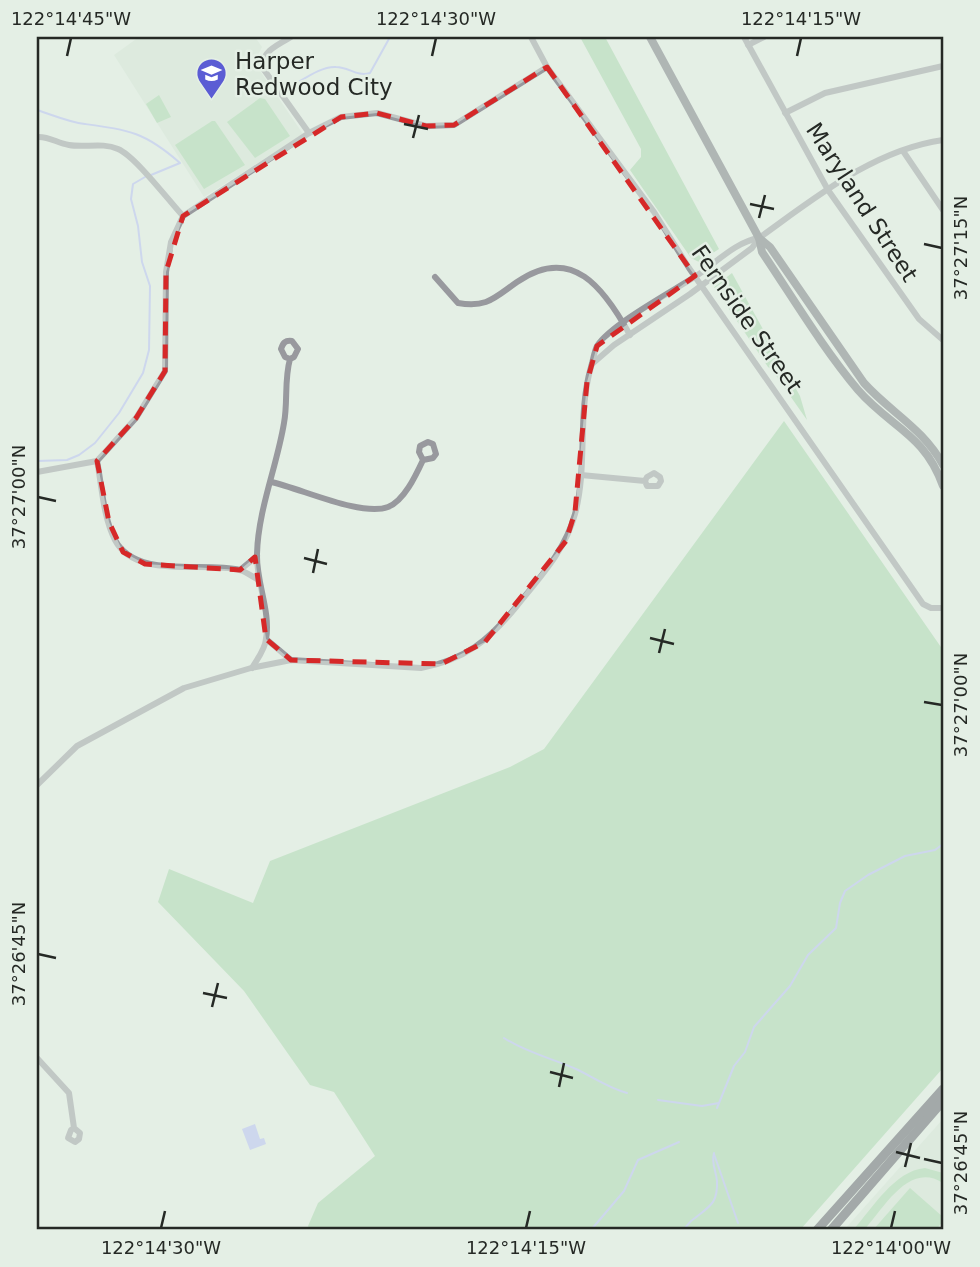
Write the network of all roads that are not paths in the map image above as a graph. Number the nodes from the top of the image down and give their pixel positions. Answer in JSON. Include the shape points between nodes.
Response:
{"nodes":[{"id":1,"x":291,"y":37,"type":"edge"},
{"id":2,"x":531,"y":37,"type":"edge"},
{"id":3,"x":650,"y":37,"type":"edge"},
{"id":4,"x":744,"y":37,"type":"edge"},
{"id":5,"x":764,"y":37,"type":"edge"},
{"id":6,"x":748,"y":45,"type":"junction"},
{"id":7,"x":943,"y":66,"type":"edge"},
{"id":8,"x":547,"y":67,"type":"junction"},
{"id":9,"x":785,"y":113,"type":"junction"},
{"id":10,"x":309,"y":133,"type":"junction"},
{"id":11,"x":37,"y":137,"type":"edge"},
{"id":12,"x":943,"y":140,"type":"edge"},
{"id":13,"x":903,"y":150,"type":"junction"},
{"id":14,"x":828,"y":190,"type":"junction"},
{"id":15,"x":943,"y":210,"type":"edge"},
{"id":16,"x":183,"y":216,"type":"junction"},
{"id":17,"x":759,"y":238,"type":"junction"},
{"id":18,"x":695,"y":276,"type":"junction"},
{"id":19,"x":435,"y":277,"type":"dead end"},
{"id":20,"x":701,"y":284,"type":"junction"},
{"id":21,"x":624,"y":323,"type":"junction"},
{"id":22,"x":630,"y":335,"type":"junction"},
{"id":23,"x":943,"y":340,"type":"edge"},
{"id":24,"x":290,"y":359,"type":"dead end"},
{"id":25,"x":592,"y":365,"type":"junction"},
{"id":26,"x":423,"y":460,"type":"dead end"},
{"id":27,"x":97,"y":461,"type":"junction"},
{"id":28,"x":941,"y":463,"type":"edge"},
{"id":29,"x":37,"y":472,"type":"edge"},
{"id":30,"x":581,"y":475,"type":"junction"},
{"id":31,"x":645,"y":481,"type":"dead end"},
{"id":32,"x":271,"y":482,"type":"junction"},
{"id":33,"x":943,"y":486,"type":"edge"},
{"id":34,"x":257,"y":555,"type":"junction"},
{"id":35,"x":240,"y":570,"type":"junction"},
{"id":36,"x":259,"y":580,"type":"junction"},
{"id":37,"x":943,"y":608,"type":"edge"},
{"id":38,"x":267,"y":639,"type":"junction"},
{"id":39,"x":291,"y":660,"type":"junction"},
{"id":40,"x":251,"y":668,"type":"junction"},
{"id":41,"x":37,"y":785,"type":"edge"},
{"id":42,"x":37,"y":1058,"type":"edge"},
{"id":43,"x":943,"y":1089,"type":"edge"},
{"id":44,"x":943,"y":1101,"type":"edge"},
{"id":45,"x":74,"y":1128,"type":"dead end"},
{"id":46,"x":817,"y":1230,"type":"edge"},
{"id":47,"x":831,"y":1230,"type":"edge"}],
"edges":[{"from":1,"to":10,"type":"street","via":[[267,52],[262,67]]},
{"from":2,"to":8,"type":"street","name":"Fernside Street"},
{"from":3,"to":17,"type":"main road"},
{"from":4,"to":6,"type":"street","name":"Maryland Street"},
{"from":5,"to":6,"type":"street"},
{"from":6,"to":9,"type":"street","name":"Maryland Street"},
{"from":7,"to":9,"type":"street","via":[[825,93]]},
{"from":8,"to":10,"type":"street","via":[[454,125],[426,126],[377,113],[341,117]]},
{"from":8,"to":18,"type":"street","name":"Fernside Street"},
{"from":9,"to":14,"type":"street","name":"Maryland Street"},
{"from":10,"to":16,"type":"street"},
{"from":11,"to":16,"type":"street","via":[[65,145],[119,149]]},
{"from":12,"to":13,"type":"street"},
{"from":13,"to":14,"type":"street","via":[[882,157]]},
{"from":13,"to":15,"type":"street"},
{"from":14,"to":17,"type":"street"},
{"from":14,"to":23,"type":"street","name":"Maryland Street","via":[[919,319]]},
{"from":16,"to":27,"type":"street","via":[[171,242],[166,272],[165,370],[136,418]]},
{"from":17,"to":18,"type":"street","via":[[747,240]]},
{"from":17,"to":20,"type":"street"},
{"from":17,"to":28,"type":"main road","via":[[762,252],[846,375]]},
{"from":18,"to":20,"type":"street","name":"Fernside Street"},
{"from":18,"to":21,"type":"street"},
{"from":19,"to":21,"type":"street","via":[[458,303],[474,306],[495,299],[533,272],[564,268],[584,274]]},
{"from":20,"to":22,"type":"street"},
{"from":20,"to":37,"type":"street","name":"Fernside Street","via":[[923,604]]},
{"from":21,"to":22,"type":"street"},
{"from":21,"to":25,"type":"street","via":[[597,346]]},
{"from":22,"to":25,"type":"street"},
{"from":24,"to":32,"type":"street","via":[[285,421]]},
{"from":25,"to":30,"type":"street","via":[[584,402]]},
{"from":26,"to":32,"type":"street","via":[[401,495],[390,506],[377,509]]},
{"from":27,"to":29,"type":"street"},
{"from":27,"to":35,"type":"street","via":[[109,522],[123,552],[145,564]]},
{"from":28,"to":33,"type":"main road"},
{"from":30,"to":31,"type":"street"},
{"from":30,"to":39,"type":"street","via":[[566,541],[485,642],[441,664],[421,668]]},
{"from":32,"to":34,"type":"street"},
{"from":34,"to":35,"type":"street"},
{"from":34,"to":36,"type":"street"},
{"from":35,"to":36,"type":"street"},
{"from":36,"to":38,"type":"street"},
{"from":38,"to":39,"type":"street"},
{"from":38,"to":40,"type":"street"},
{"from":39,"to":40,"type":"street"},
{"from":40,"to":41,"type":"street","via":[[168,696],[77,746]]},
{"from":42,"to":45,"type":"street","via":[[69,1093]]},
{"from":43,"to":46,"type":"main road"},
{"from":44,"to":47,"type":"main road"}]}
